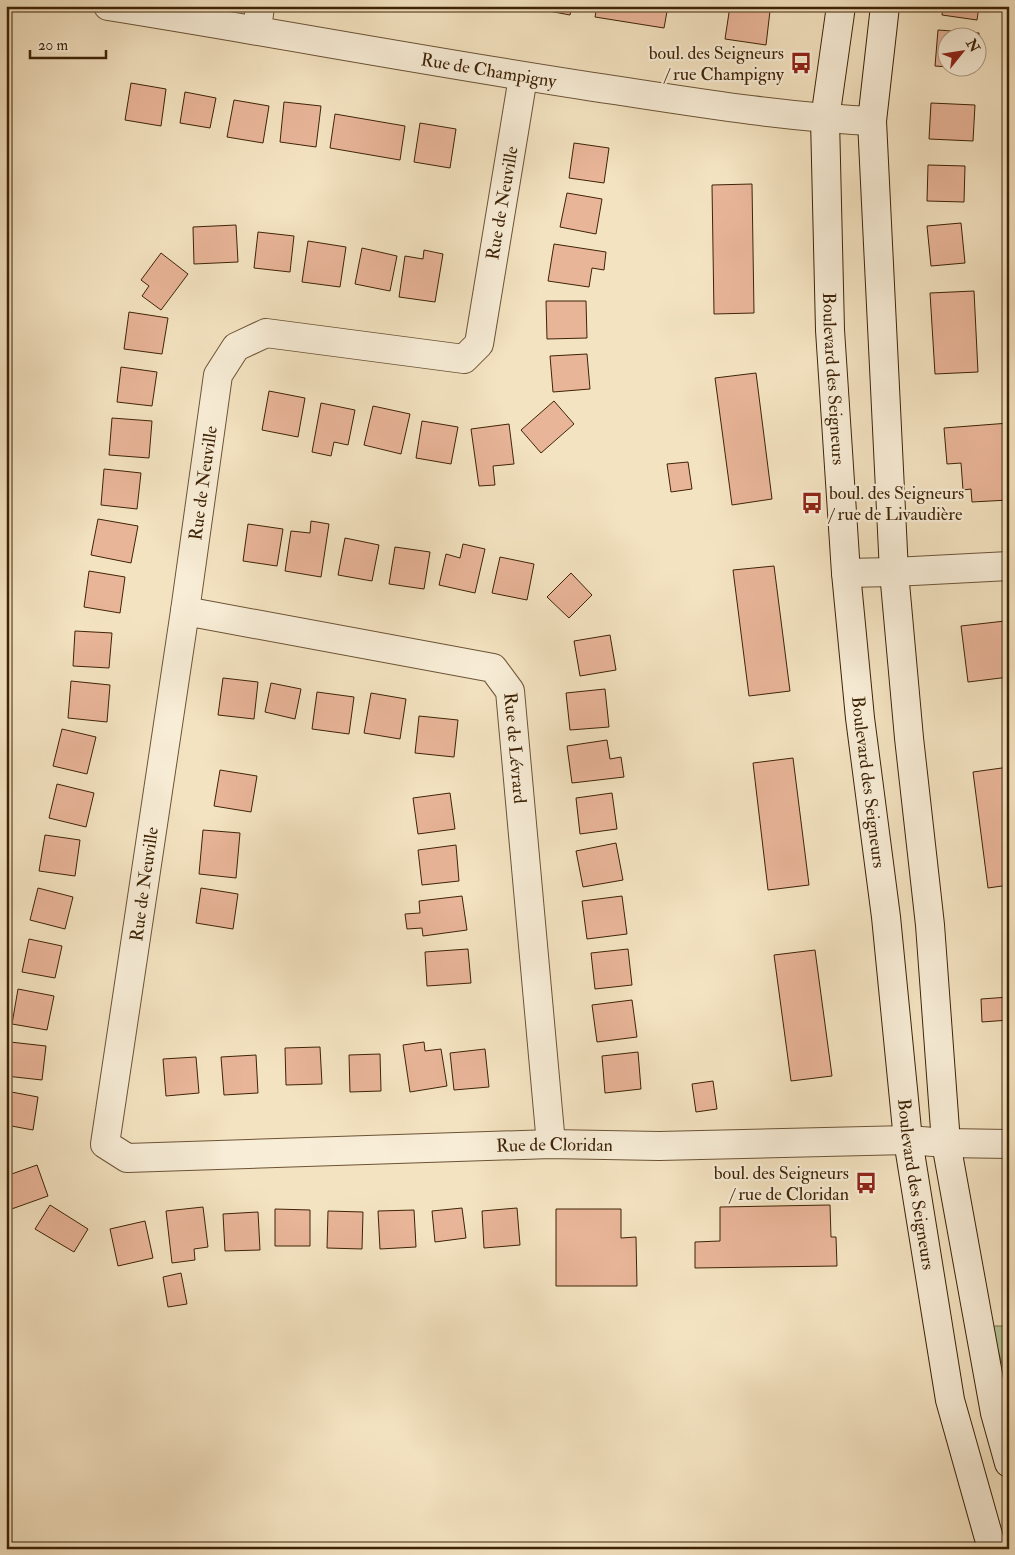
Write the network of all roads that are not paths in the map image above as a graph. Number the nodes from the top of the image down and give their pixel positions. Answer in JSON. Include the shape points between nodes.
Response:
{"nodes":[{"id":1,"x":108,"y":6,"type":"edge"},
{"id":2,"x":841,"y":6,"type":"edge"},
{"id":3,"x":885,"y":6,"type":"edge"},
{"id":4,"x":258,"y":18,"type":"edge"},
{"id":5,"x":524,"y":77,"type":"junction"},
{"id":6,"x":826,"y":119,"type":"junction"},
{"id":7,"x":872,"y":121,"type":"junction"},
{"id":8,"x":1009,"y":566,"type":"edge"},
{"id":9,"x":894,"y":572,"type":"junction"},
{"id":10,"x":846,"y":573,"type":"junction"},
{"id":11,"x":185,"y":611,"type":"junction"},
{"id":12,"x":908,"y":1140,"type":"junction"},
{"id":13,"x":946,"y":1143,"type":"junction"},
{"id":14,"x":105,"y":1144,"type":"joint"},
{"id":15,"x":551,"y":1144,"type":"junction"},
{"id":16,"x":1009,"y":1144,"type":"edge"},
{"id":17,"x":1009,"y":1463,"type":"edge"},
{"id":18,"x":992,"y":1549,"type":"edge"}],
"edges":[{"from":1,"to":4,"type":"street","name":"Rue de Champigny"},
{"from":2,"to":6,"type":"street","name":"Boulevard des Seigneurs"},
{"from":3,"to":7,"type":"street","name":"Boulevard des Seigneurs"},
{"from":4,"to":5,"type":"street","name":"Rue de Champigny"},
{"from":5,"to":6,"type":"street","name":"Rue de Champigny"},
{"from":5,"to":11,"type":"street","name":"Rue de Neuville","via":[[479,344],[464,359],[266,333],[236,347],[218,375]]},
{"from":6,"to":7,"type":"street","name":"Rue de Champigny"},
{"from":6,"to":10,"type":"street","name":"Boulevard des Seigneurs","via":[[830,330]]},
{"from":7,"to":9,"type":"street","name":"Boulevard des Seigneurs"},
{"from":8,"to":9,"type":"street"},
{"from":9,"to":10,"type":"street"},
{"from":9,"to":13,"type":"street","name":"Boulevard des Seigneurs","via":[[930,925]]},
{"from":10,"to":12,"type":"street","name":"Boulevard des Seigneurs"},
{"from":11,"to":14,"type":"street","name":"Rue de Neuville"},
{"from":11,"to":15,"type":"street","name":"Rue de Lévrard","via":[[494,668],[510,691]]},
{"from":12,"to":13,"type":"street","name":"Rue de Cloridan"},
{"from":12,"to":15,"type":"street","name":"Rue de Cloridan","via":[[659,1146]]},
{"from":12,"to":18,"type":"street","name":"Boulevard des Seigneurs","via":[[950,1400]]},
{"from":13,"to":16,"type":"street","name":"Rue de Cloridan"},
{"from":13,"to":17,"type":"street","name":"Boulevard des Seigneurs","via":[[995,1413]]},
{"from":14,"to":15,"type":"street","name":"Rue de Cloridan","via":[[127,1158]]}]}
